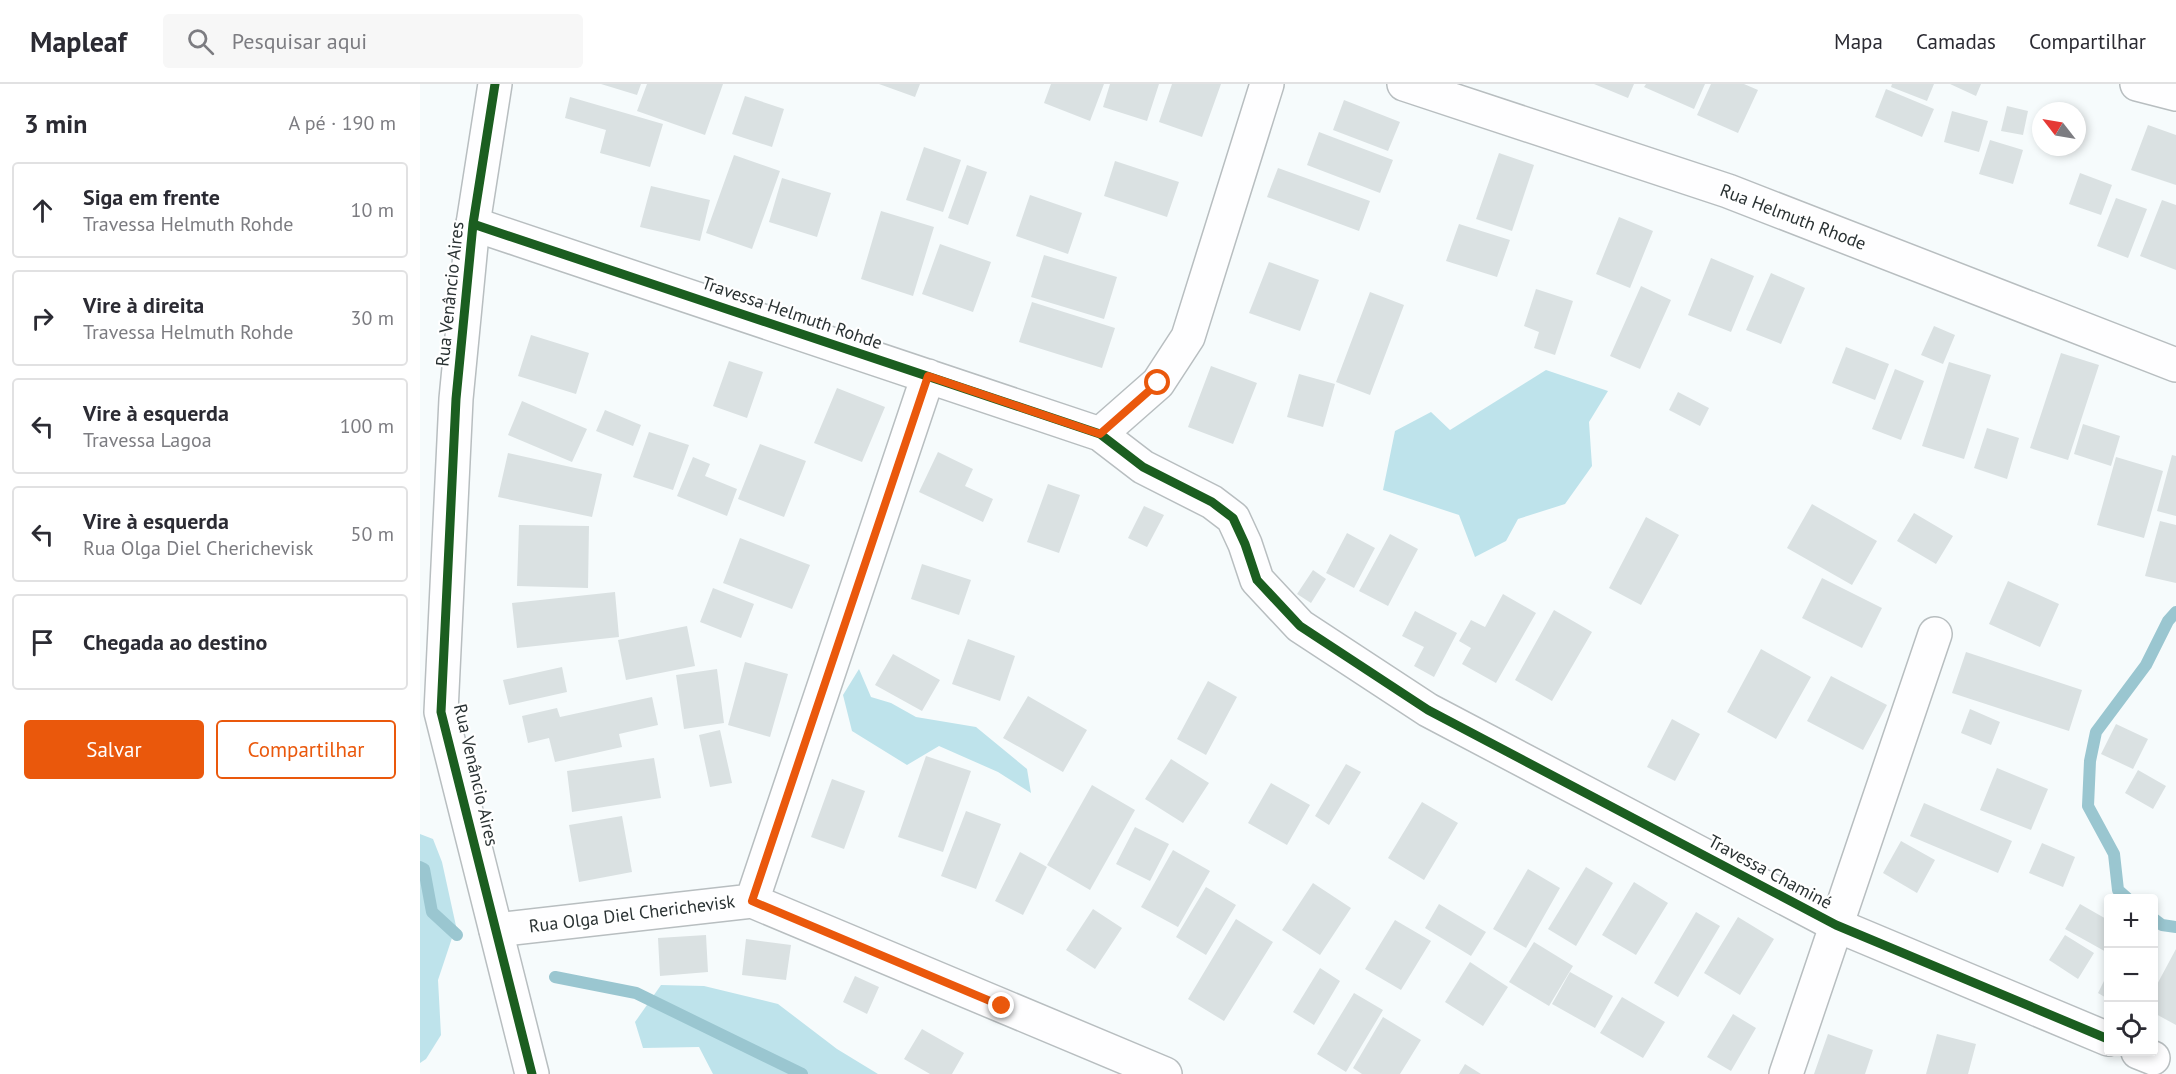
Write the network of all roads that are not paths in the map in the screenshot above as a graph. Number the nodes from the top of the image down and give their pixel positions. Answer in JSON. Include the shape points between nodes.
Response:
{"nodes":[{"id":1,"x":495,"y":84,"type":"edge"},
{"id":2,"x":1267,"y":84,"type":"edge"},
{"id":3,"x":1404,"y":84,"type":"edge"},
{"id":4,"x":2137,"y":84,"type":"edge"},
{"id":5,"x":2176,"y":94,"type":"edge"},
{"id":6,"x":473,"y":224,"type":"junction"},
{"id":7,"x":2176,"y":364,"type":"edge"},
{"id":8,"x":928,"y":376,"type":"junction"},
{"id":9,"x":1100,"y":434,"type":"junction"},
{"id":10,"x":1935,"y":634,"type":"dead end"},
{"id":11,"x":752,"y":901,"type":"junction"},
{"id":12,"x":1836,"y":925,"type":"junction"},
{"id":13,"x":496,"y":930,"type":"junction"},
{"id":14,"x":2104,"y":1037,"type":"edge"},
{"id":15,"x":532,"y":1074,"type":"edge"},
{"id":16,"x":1165,"y":1074,"type":"edge"},
{"id":17,"x":1786,"y":1074,"type":"edge"}],
"edges":[{"from":1,"to":6,"type":"street","name":"Rua Venâncio Aires"},
{"from":2,"to":9,"type":"street","via":[[1188,337],[1158,383]]},
{"from":3,"to":7,"type":"street","name":"Rua Helmuth Rhode","via":[[1728,191]]},
{"from":4,"to":5,"type":"street"},
{"from":6,"to":8,"type":"street","name":"Travessa Helmuth Rohde"},
{"from":6,"to":13,"type":"street","name":"Rua Venâncio Aires","via":[[456,399],[441,712]]},
{"from":8,"to":9,"type":"street","name":"Travessa Helmuth Rohde"},
{"from":8,"to":11,"type":"street"},
{"from":9,"to":12,"type":"street","name":"Travessa Chaminé","via":[[1143,466],[1212,502],[1233,518],[1257,580],[1300,626],[1428,710]]},
{"from":10,"to":12,"type":"street","name":"Travessa Chaminé"},
{"from":11,"to":13,"type":"street","name":"Rua Olga Diel Cherichevisk"},
{"from":11,"to":16,"type":"street","name":"Rua Olga Diel Cherichevisk"},
{"from":12,"to":14,"type":"street","name":"Travessa Chaminé"},
{"from":12,"to":17,"type":"street","name":"Travessa Chaminé"},
{"from":13,"to":15,"type":"street","name":"Rua Venâncio Aires"}]}
